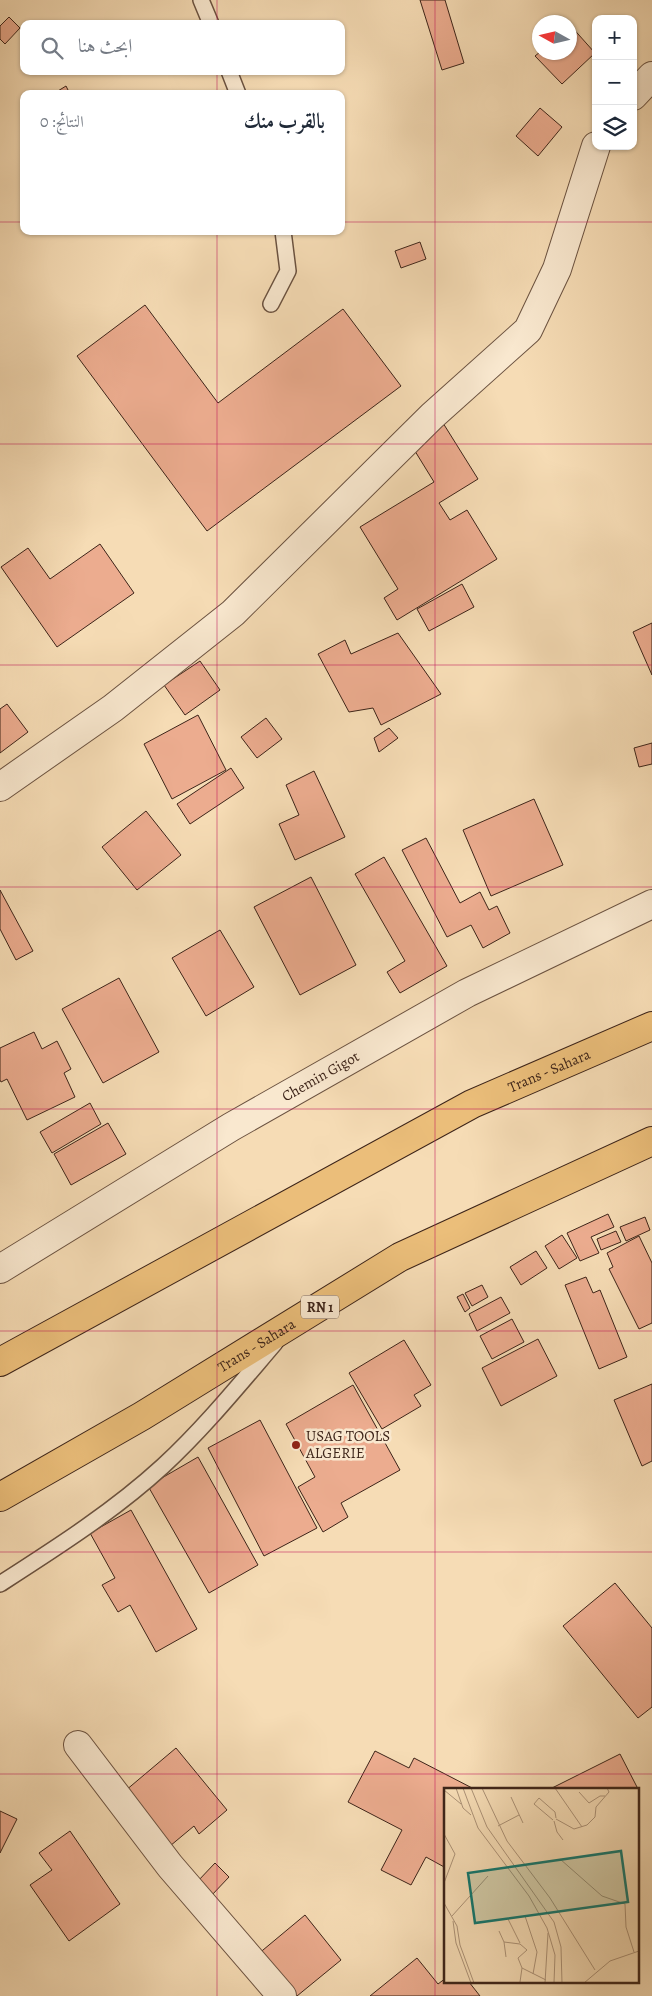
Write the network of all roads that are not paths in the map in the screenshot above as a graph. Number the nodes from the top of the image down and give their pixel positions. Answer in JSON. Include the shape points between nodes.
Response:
{"nodes":[{"id":1,"x":201,"y":0,"type":"edge"},
{"id":2,"x":208,"y":20,"type":"edge"},
{"id":3,"x":231,"y":75,"type":"edge"},
{"id":4,"x":652,"y":76,"type":"edge"},
{"id":5,"x":236,"y":90,"type":"edge"},
{"id":6,"x":637,"y":92,"type":"edge"},
{"id":7,"x":595,"y":150,"type":"edge"},
{"id":8,"x":284,"y":235,"type":"edge"},
{"id":9,"x":271,"y":304,"type":"dead end"},
{"id":10,"x":0,"y":786,"type":"edge"},
{"id":11,"x":652,"y":904,"type":"edge"},
{"id":12,"x":652,"y":1026,"type":"edge"},
{"id":13,"x":652,"y":1141,"type":"edge"},
{"id":14,"x":0,"y":1269,"type":"edge"},
{"id":15,"x":288,"y":1328,"type":"junction"},
{"id":16,"x":0,"y":1362,"type":"edge"},
{"id":17,"x":0,"y":1497,"type":"edge"},
{"id":18,"x":0,"y":1584,"type":"edge"},
{"id":19,"x":78,"y":1745,"type":"dead end"},
{"id":20,"x":282,"y":1996,"type":"edge"}],
"edges":[{"from":1,"to":2,"type":"lane"},
{"from":3,"to":5,"type":"lane"},
{"from":4,"to":6,"type":"street"},
{"from":7,"to":10,"type":"street","via":[[557,269],[528,330],[432,416],[233,613],[113,708]]},
{"from":8,"to":9,"type":"lane","via":[[288,271]]},
{"from":11,"to":14,"type":"street","name":"Chemin Gigot","via":[[467,993],[231,1127]]},
{"from":12,"to":16,"type":"highway","name":"Trans - Sahara","via":[[472,1104]]},
{"from":13,"to":15,"type":"highway","name":"Trans - Sahara","number":"RN 1","via":[[400,1257]]},
{"from":15,"to":17,"type":"highway","name":"Trans - Sahara","number":"RN 1"},
{"from":15,"to":18,"type":"lane","via":[[213,1417],[162,1467],[69,1540]]},
{"from":19,"to":20,"type":"street","via":[[170,1866]]}]}
